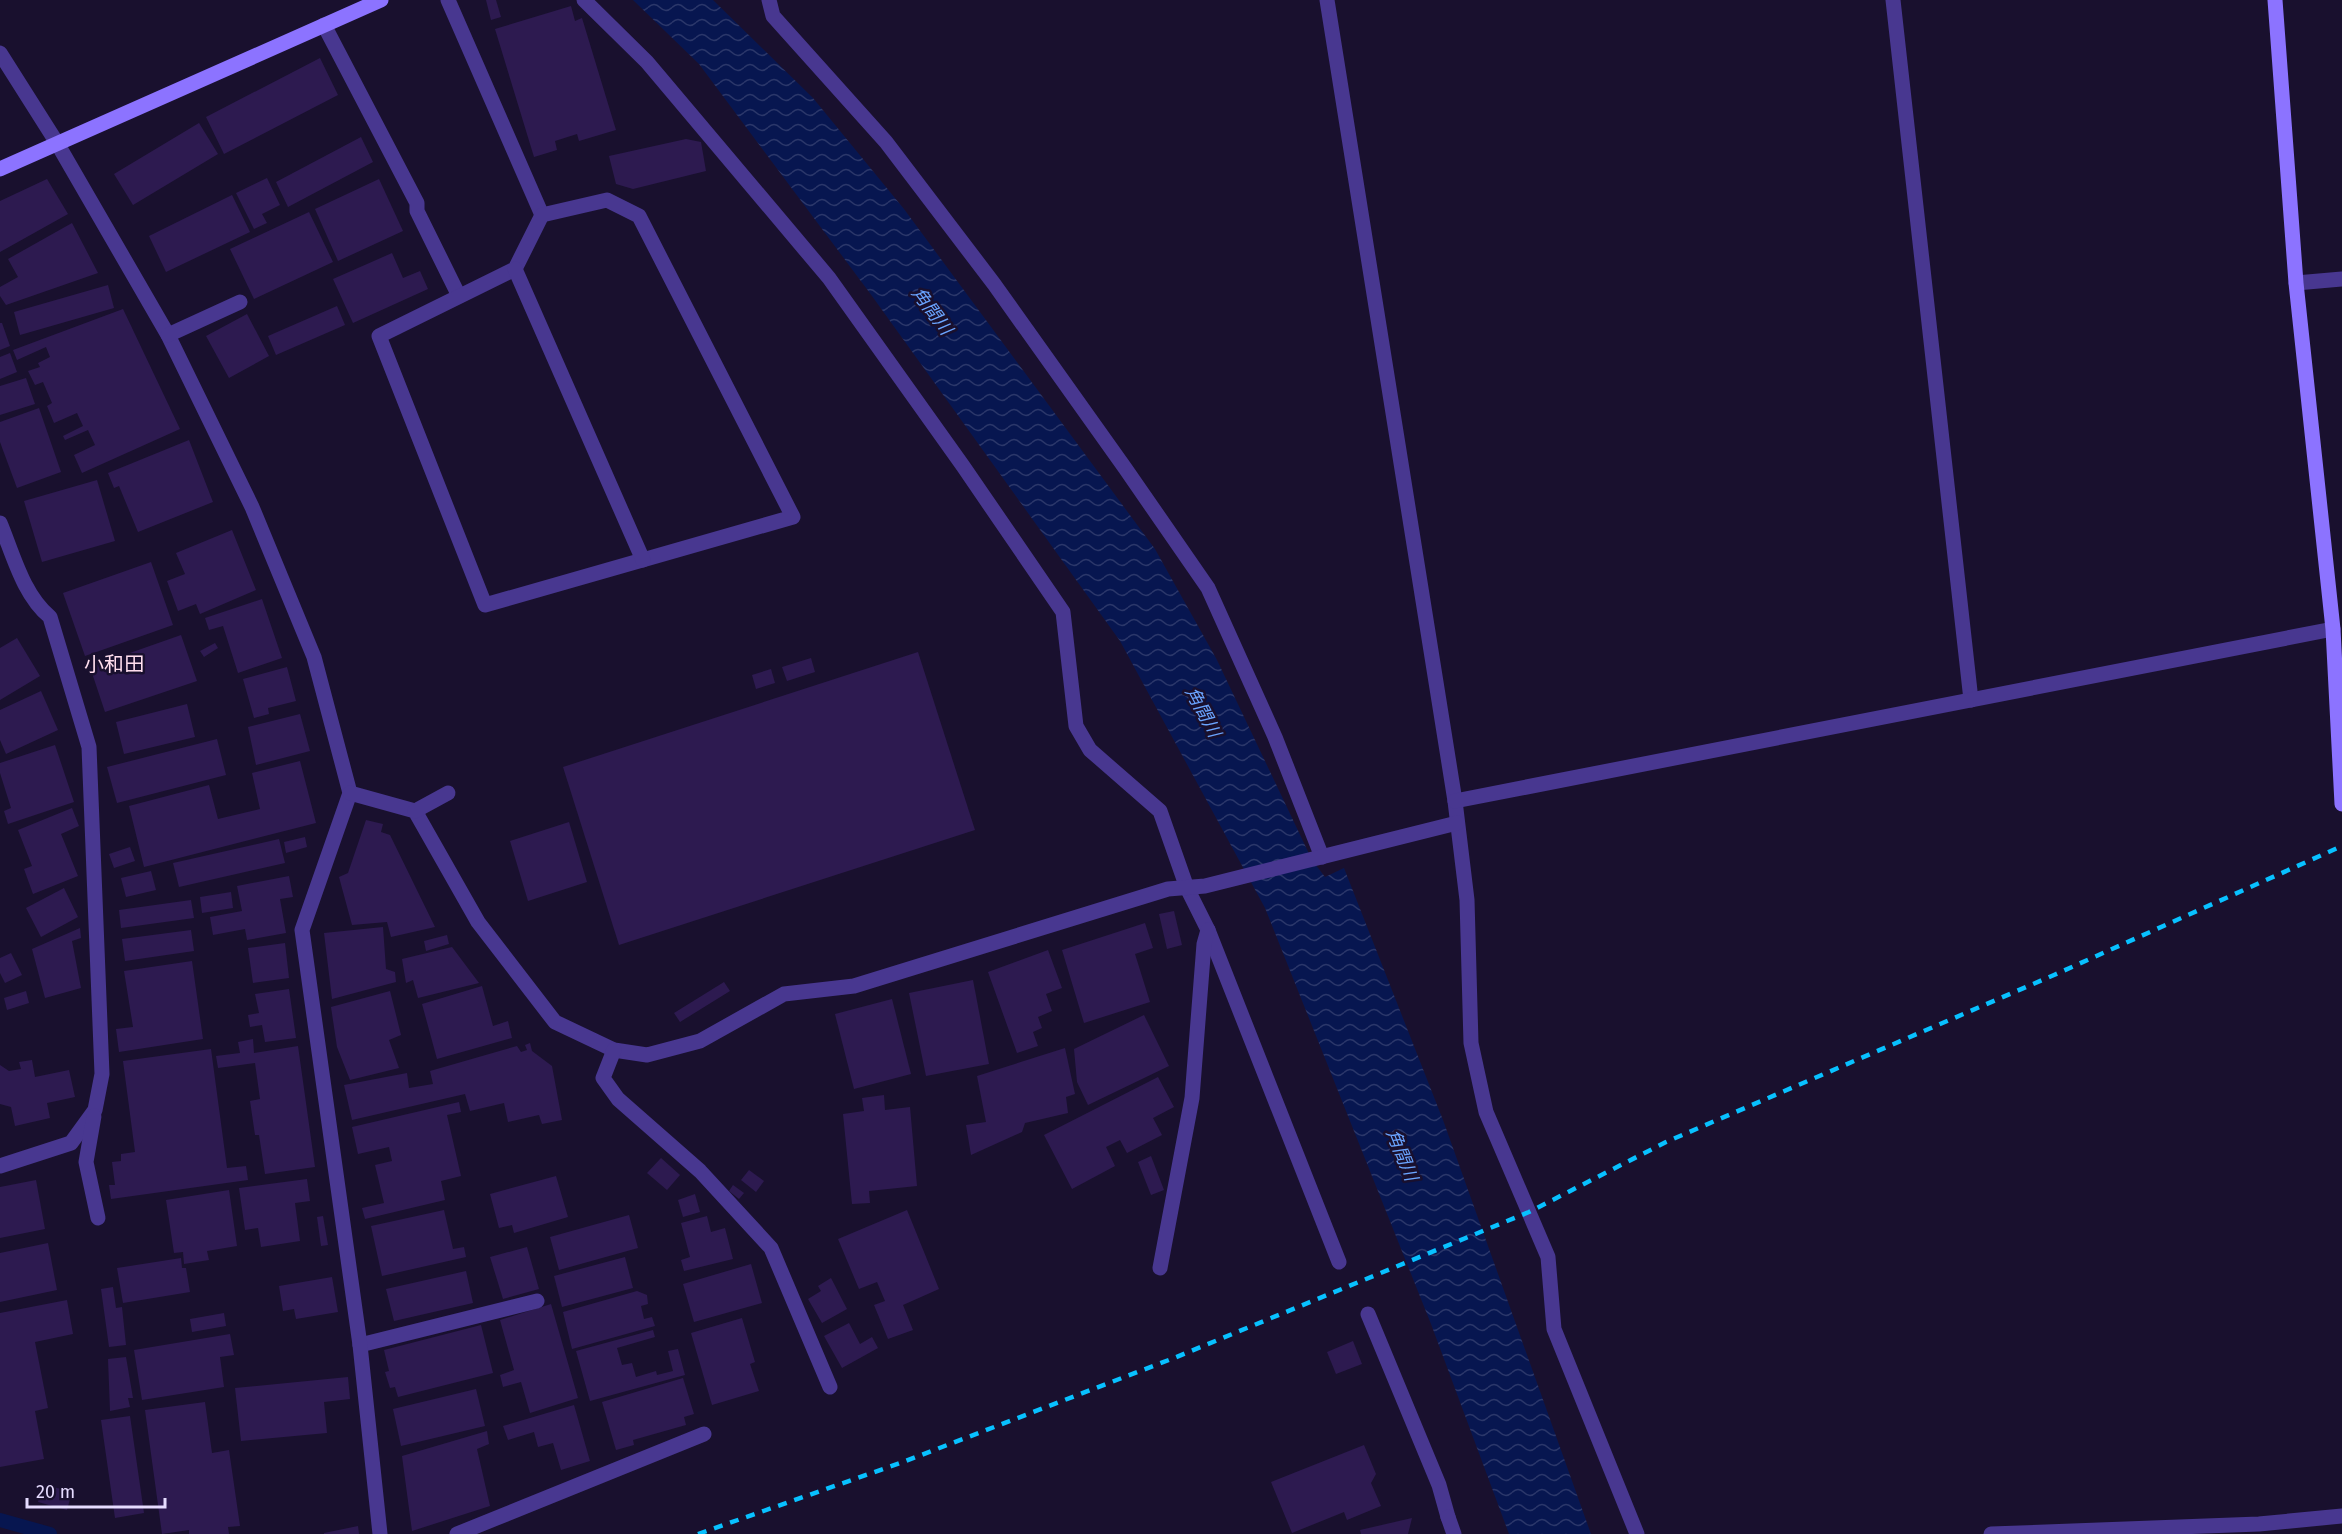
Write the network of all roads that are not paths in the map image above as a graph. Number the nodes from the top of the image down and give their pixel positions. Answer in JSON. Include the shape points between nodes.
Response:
{"nodes":[{"id":1,"x":381,"y":0,"type":"edge"},
{"id":2,"x":448,"y":0,"type":"edge"},
{"id":3,"x":584,"y":0,"type":"edge"},
{"id":4,"x":769,"y":0,"type":"edge"},
{"id":5,"x":1327,"y":0,"type":"edge"},
{"id":6,"x":1893,"y":0,"type":"edge"},
{"id":7,"x":2275,"y":0,"type":"edge"},
{"id":8,"x":324,"y":25,"type":"junction"},
{"id":9,"x":0,"y":53,"type":"edge"},
{"id":10,"x":57,"y":143,"type":"junction"},
{"id":11,"x":0,"y":169,"type":"edge"},
{"id":12,"x":542,"y":215,"type":"junction"},
{"id":13,"x":515,"y":269,"type":"junction"},
{"id":14,"x":2342,"y":279,"type":"edge"},
{"id":15,"x":2296,"y":283,"type":"junction"},
{"id":16,"x":459,"y":296,"type":"junction"},
{"id":17,"x":240,"y":302,"type":"dead end"},
{"id":18,"x":168,"y":335,"type":"junction"},
{"id":19,"x":0,"y":523,"type":"edge"},
{"id":20,"x":643,"y":560,"type":"junction"},
{"id":21,"x":2333,"y":629,"type":"junction"},
{"id":22,"x":1971,"y":700,"type":"junction"},
{"id":23,"x":2340,"y":748,"type":"edge"},
{"id":24,"x":350,"y":793,"type":"junction"},
{"id":25,"x":448,"y":793,"type":"dead end"},
{"id":26,"x":1455,"y":801,"type":"junction"},
{"id":27,"x":2342,"y":804,"type":"edge"},
{"id":28,"x":415,"y":811,"type":"junction"},
{"id":29,"x":1457,"y":823,"type":"junction"},
{"id":30,"x":1317,"y":859,"type":"junction"},
{"id":31,"x":1187,"y":888,"type":"junction"},
{"id":32,"x":1208,"y":930,"type":"junction"},
{"id":33,"x":614,"y":1050,"type":"junction"},
{"id":34,"x":95,"y":1110,"type":"junction"},
{"id":35,"x":0,"y":1166,"type":"edge"},
{"id":36,"x":98,"y":1218,"type":"dead end"},
{"id":37,"x":1339,"y":1262,"type":"dead end"},
{"id":38,"x":1160,"y":1268,"type":"dead end"},
{"id":39,"x":537,"y":1301,"type":"dead end"},
{"id":40,"x":1368,"y":1314,"type":"dead end"},
{"id":41,"x":360,"y":1345,"type":"junction"},
{"id":42,"x":830,"y":1387,"type":"dead end"},
{"id":43,"x":704,"y":1434,"type":"dead end"},
{"id":44,"x":1448,"y":1516,"type":"junction"},
{"id":45,"x":2342,"y":1516,"type":"edge"},
{"id":46,"x":380,"y":1534,"type":"edge"},
{"id":47,"x":457,"y":1534,"type":"edge"},
{"id":48,"x":1442,"y":1534,"type":"edge"},
{"id":49,"x":1454,"y":1534,"type":"edge"},
{"id":50,"x":1636,"y":1534,"type":"edge"},
{"id":51,"x":1991,"y":1534,"type":"edge"}],
"edges":[{"from":1,"to":8,"type":"street"},
{"from":2,"to":12,"type":"street"},
{"from":3,"to":31,"type":"street","via":[[647,62],[829,278],[1063,612],[1076,726],[1090,750],[1160,811]]},
{"from":4,"to":30,"type":"street","via":[[773,16],[886,142],[994,284],[1208,588],[1275,737]]},
{"from":5,"to":26,"type":"street"},
{"from":6,"to":22,"type":"street"},
{"from":7,"to":15,"type":"street"},
{"from":8,"to":10,"type":"street"},
{"from":8,"to":16,"type":"street","via":[[417,203],[417,211]]},
{"from":9,"to":10,"type":"street"},
{"from":10,"to":11,"type":"street"},
{"from":10,"to":18,"type":"street"},
{"from":12,"to":13,"type":"street"},
{"from":12,"to":20,"type":"street","via":[[608,200],[639,216],[793,517]]},
{"from":13,"to":16,"type":"street"},
{"from":13,"to":20,"type":"street"},
{"from":14,"to":15,"type":"street"},
{"from":15,"to":21,"type":"street"},
{"from":16,"to":20,"type":"street","via":[[379,336],[485,605]]},
{"from":17,"to":18,"type":"street"},
{"from":18,"to":24,"type":"street","via":[[252,507],[314,657]]},
{"from":19,"to":34,"type":"street","via":[[29,591],[50,617],[89,747],[102,1074]]},
{"from":21,"to":22,"type":"street"},
{"from":21,"to":23,"type":"street"},
{"from":22,"to":26,"type":"street"},
{"from":23,"to":27,"type":"street"},
{"from":24,"to":28,"type":"street"},
{"from":24,"to":41,"type":"street","via":[[302,930]]},
{"from":25,"to":28,"type":"street"},
{"from":26,"to":29,"type":"street"},
{"from":28,"to":33,"type":"street","via":[[478,922],[555,1022]]},
{"from":29,"to":30,"type":"street"},
{"from":29,"to":50,"type":"street","via":[[1467,900],[1471,1043],[1486,1112],[1548,1257],[1554,1329]]},
{"from":30,"to":31,"type":"street"},
{"from":31,"to":32,"type":"street"},
{"from":31,"to":33,"type":"street","via":[[1168,890],[854,986],[784,994],[700,1041],[647,1055]]},
{"from":32,"to":37,"type":"street"},
{"from":32,"to":38,"type":"street","via":[[1192,1098]]},
{"from":33,"to":42,"type":"street","via":[[603,1078],[618,1099],[700,1171],[771,1248]]},
{"from":34,"to":35,"type":"street","via":[[71,1143]]},
{"from":34,"to":36,"type":"street","via":[[86,1162]]},
{"from":39,"to":41,"type":"street"},
{"from":40,"to":44,"type":"street"},
{"from":41,"to":46,"type":"street"},
{"from":43,"to":47,"type":"street"},
{"from":44,"to":48,"type":"street"},
{"from":44,"to":49,"type":"street"},
{"from":45,"to":51,"type":"street","via":[[2259,1524]]}]}
